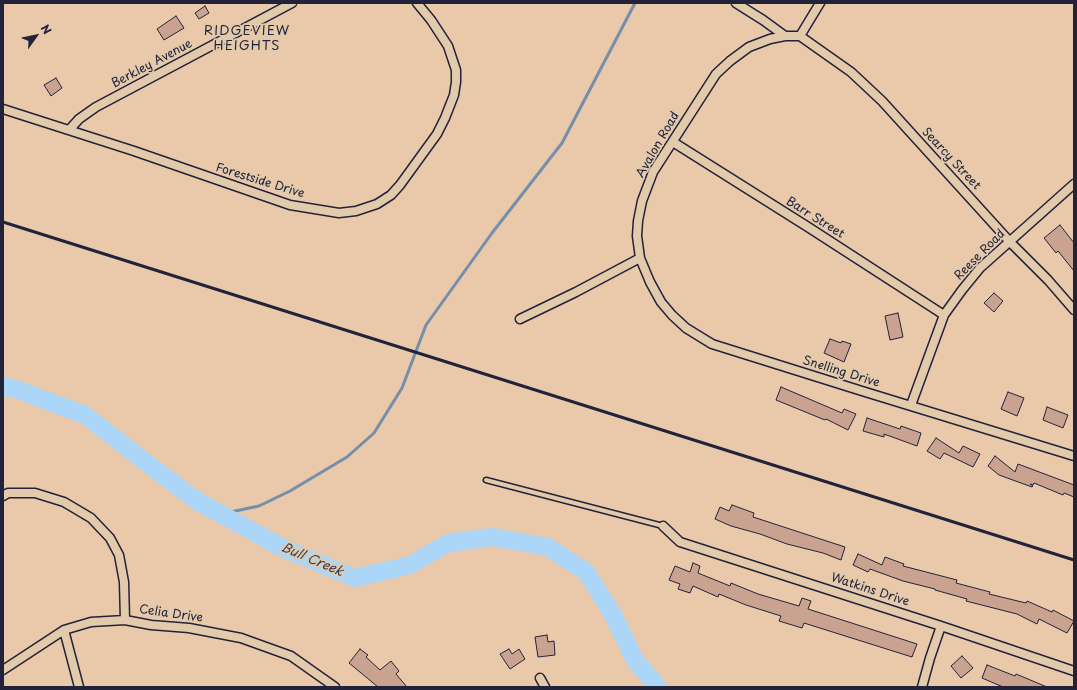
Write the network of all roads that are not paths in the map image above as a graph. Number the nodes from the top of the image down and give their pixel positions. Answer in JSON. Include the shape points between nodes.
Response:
{"nodes":[{"id":1,"x":292,"y":3,"type":"edge"},
{"id":2,"x":417,"y":3,"type":"edge"},
{"id":3,"x":736,"y":3,"type":"edge"},
{"id":4,"x":820,"y":3,"type":"edge"},
{"id":5,"x":785,"y":36,"type":"junction"},
{"id":6,"x":800,"y":36,"type":"junction"},
{"id":7,"x":3,"y":109,"type":"edge"},
{"id":8,"x":70,"y":129,"type":"junction"},
{"id":9,"x":673,"y":142,"type":"junction"},
{"id":10,"x":1074,"y":184,"type":"edge"},
{"id":11,"x":1010,"y":242,"type":"junction"},
{"id":12,"x":640,"y":258,"type":"junction"},
{"id":13,"x":1074,"y":310,"type":"edge"},
{"id":14,"x":944,"y":315,"type":"junction"},
{"id":15,"x":520,"y":319,"type":"dead end"},
{"id":16,"x":911,"y":406,"type":"junction"},
{"id":17,"x":1074,"y":456,"type":"edge"},
{"id":18,"x":486,"y":480,"type":"dead end"},
{"id":19,"x":3,"y":496,"type":"edge"},
{"id":20,"x":663,"y":526,"type":"joint"},
{"id":21,"x":125,"y":620,"type":"junction"},
{"id":22,"x":941,"y":626,"type":"junction"},
{"id":23,"x":64,"y":630,"type":"junction"},
{"id":24,"x":3,"y":670,"type":"edge"},
{"id":25,"x":1074,"y":671,"type":"edge"},
{"id":26,"x":540,"y":678,"type":"dead end"},
{"id":27,"x":79,"y":687,"type":"edge"},
{"id":28,"x":335,"y":687,"type":"edge"},
{"id":29,"x":545,"y":687,"type":"edge"},
{"id":30,"x":922,"y":687,"type":"edge"}],
"edges":[{"from":1,"to":8,"type":"street","name":"Berkley Avenue","via":[[96,107]]},
{"from":2,"to":8,"type":"street","name":"Forestside Drive","via":[[448,46],[456,70],[454,95],[438,134],[400,185],[390,195],[370,206],[356,211],[339,212],[290,206]]},
{"from":3,"to":5,"type":"street"},
{"from":4,"to":6,"type":"street"},
{"from":5,"to":6,"type":"street","name":"Avalon Road"},
{"from":5,"to":9,"type":"street","name":"Avalon Road","via":[[749,47],[716,74]]},
{"from":6,"to":11,"type":"street","name":"Searcy Street","via":[[851,72],[882,101]]},
{"from":7,"to":8,"type":"street","name":"Forestside Drive"},
{"from":9,"to":12,"type":"street","name":"Avalon Road","via":[[653,172],[642,201],[638,221]]},
{"from":9,"to":14,"type":"street","name":"Barr Street"},
{"from":10,"to":11,"type":"street","name":"Reese Road"},
{"from":11,"to":13,"type":"street","name":"Searcy Street"},
{"from":11,"to":14,"type":"street","name":"Reese Road","via":[[980,268]]},
{"from":12,"to":15,"type":"street"},
{"from":12,"to":16,"type":"street","name":"Snelling Drive","via":[[650,282],[668,311],[686,328],[712,344]]},
{"from":14,"to":16,"type":"street","name":"Reese Road"},
{"from":16,"to":17,"type":"street","name":"Snelling Drive"},
{"from":18,"to":20,"type":"lane"},
{"from":19,"to":21,"type":"street","via":[[8,493],[35,493],[64,502],[92,518],[110,538],[119,555],[124,582]]},
{"from":20,"to":22,"type":"street","name":"Watkins Drive","via":[[680,542]]},
{"from":21,"to":23,"type":"street","name":"Celia Drive","via":[[91,622]]},
{"from":21,"to":28,"type":"street","name":"Celia Drive","via":[[190,628],[241,638],[291,656]]},
{"from":22,"to":25,"type":"street","name":"Watkins Drive"},
{"from":22,"to":30,"type":"street"},
{"from":23,"to":24,"type":"street","name":"Celia Drive"},
{"from":23,"to":27,"type":"street"},
{"from":26,"to":29,"type":"street"}]}
